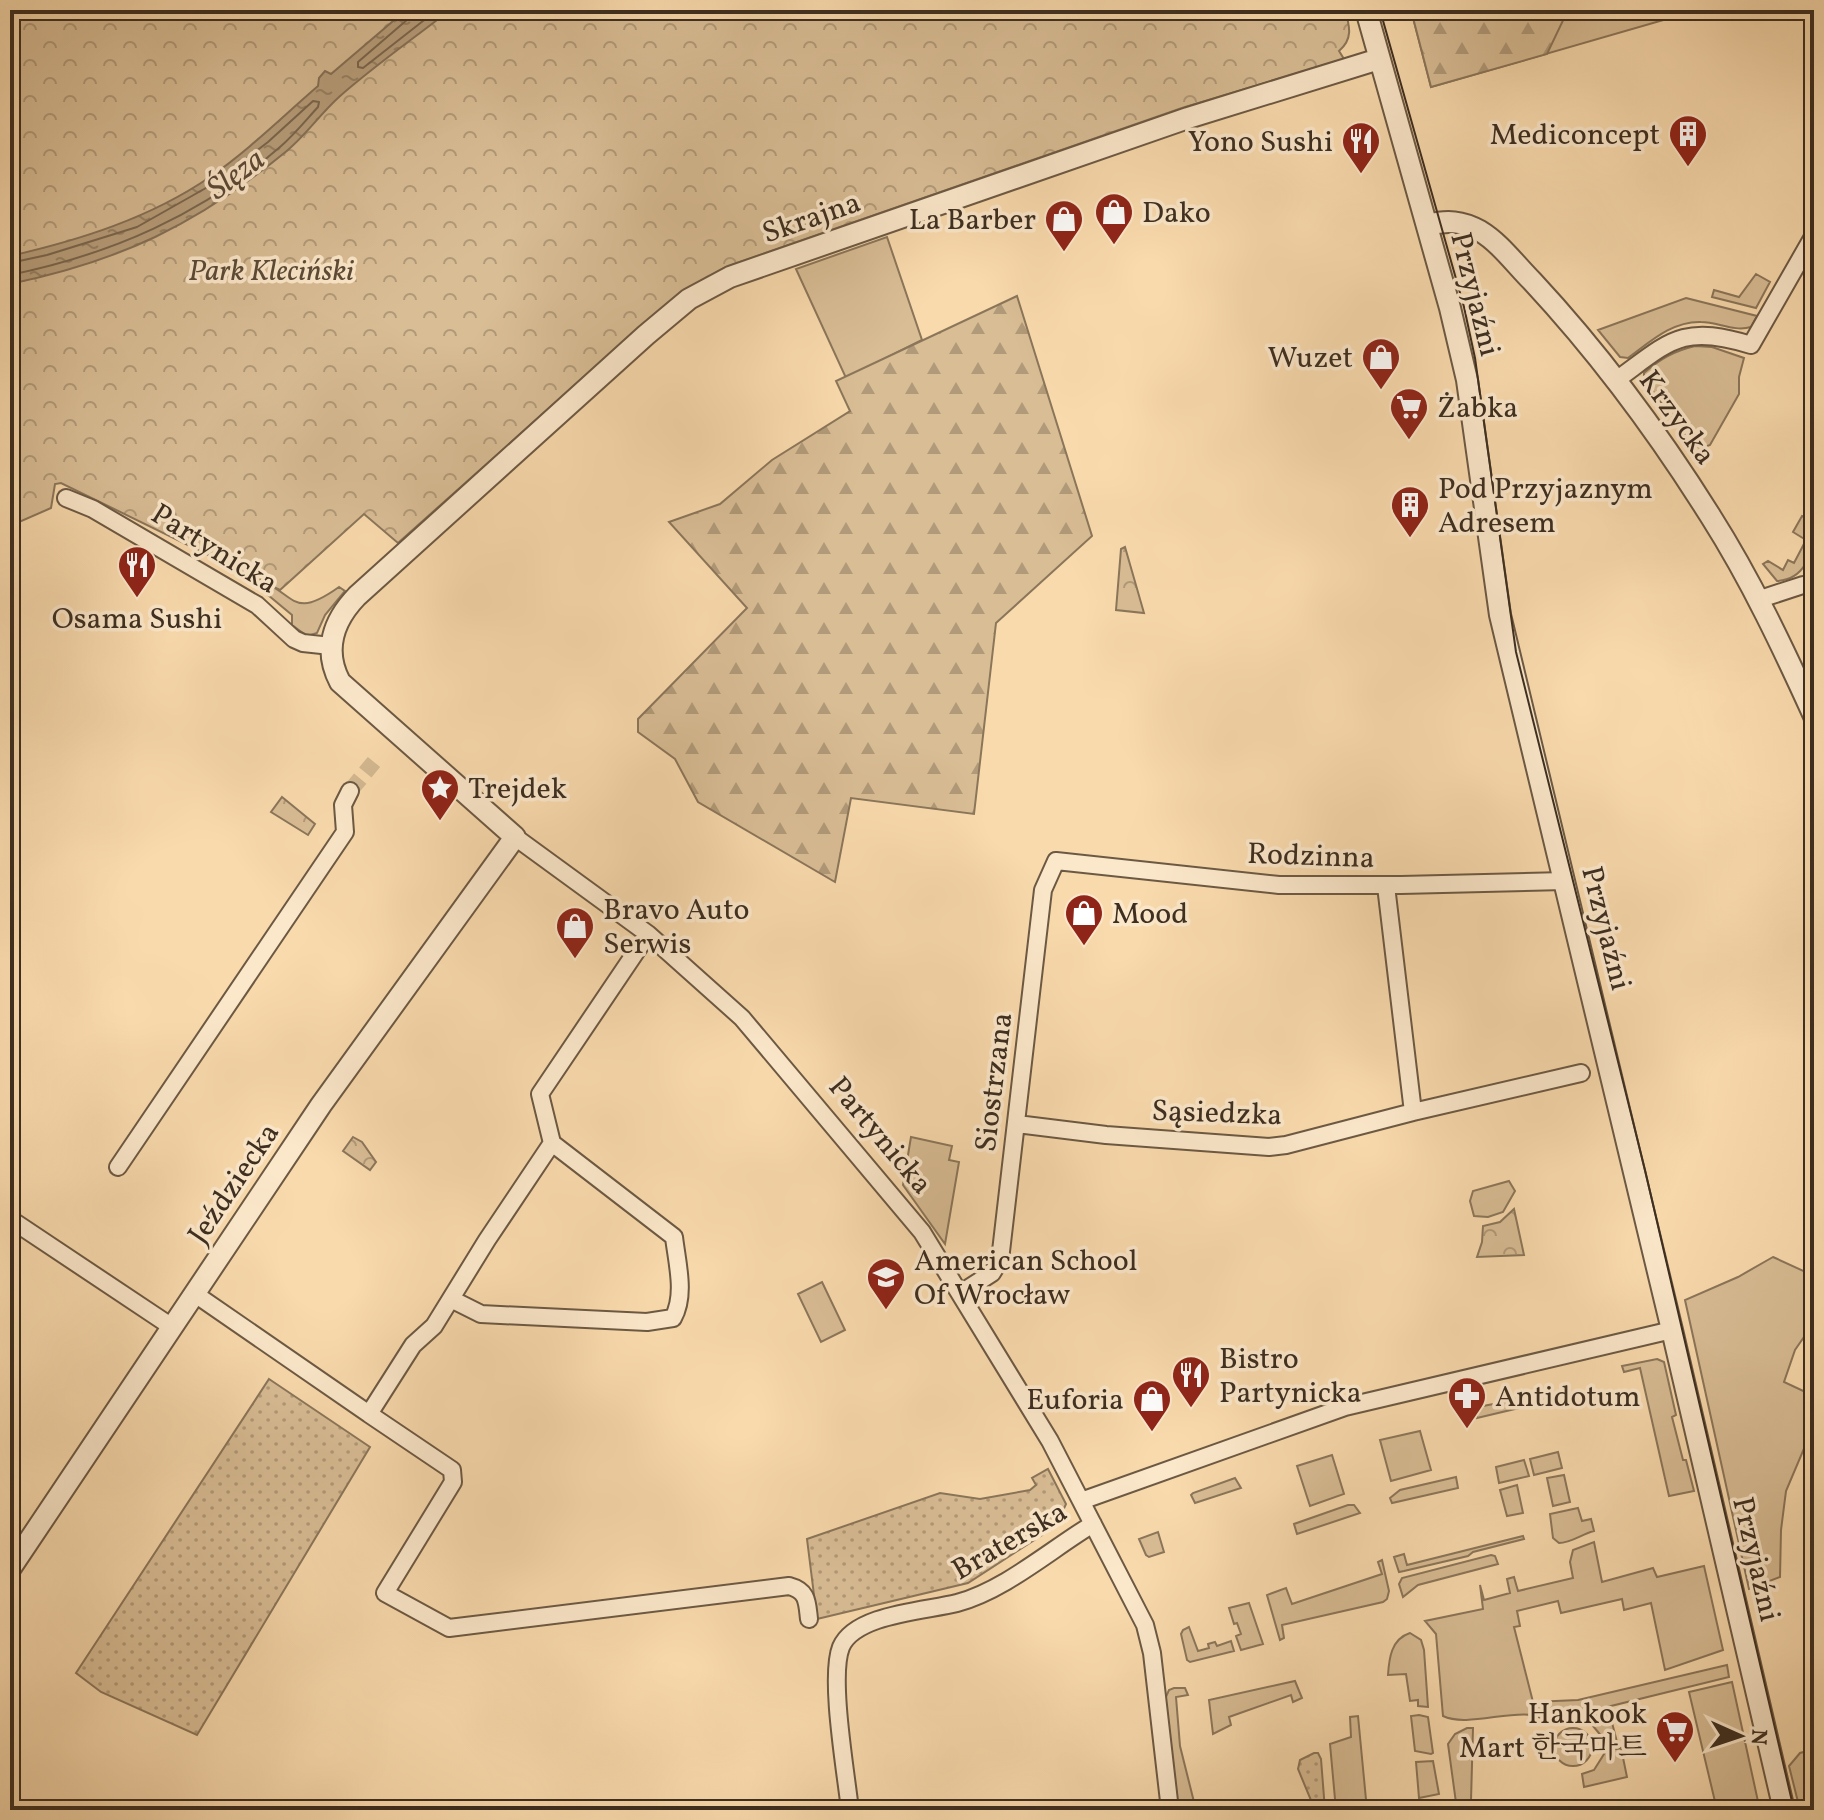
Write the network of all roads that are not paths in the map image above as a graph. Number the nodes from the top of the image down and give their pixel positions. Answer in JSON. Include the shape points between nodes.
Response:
{"nodes":[{"id":1,"x":1366,"y":10,"type":"edge"},
{"id":2,"x":1379,"y":59,"type":"junction"},
{"id":3,"x":1428,"y":225,"type":"junction"},
{"id":4,"x":1814,"y":235,"type":"edge"},
{"id":5,"x":1615,"y":381,"type":"junction"},
{"id":6,"x":66,"y":498,"type":"dead end"},
{"id":7,"x":1814,"y":587,"type":"edge"},
{"id":8,"x":1757,"y":600,"type":"junction"},
{"id":9,"x":331,"y":646,"type":"junction"},
{"id":10,"x":1814,"y":716,"type":"edge"},
{"id":11,"x":350,"y":791,"type":"tunnel mouth"},
{"id":12,"x":515,"y":837,"type":"junction"},
{"id":13,"x":1056,"y":861,"type":"joint"},
{"id":14,"x":1565,"y":881,"type":"junction"},
{"id":15,"x":1386,"y":886,"type":"junction"},
{"id":16,"x":648,"y":934,"type":"junction"},
{"id":17,"x":1581,"y":1073,"type":"dead end"},
{"id":18,"x":1413,"y":1112,"type":"junction"},
{"id":19,"x":1017,"y":1124,"type":"junction"},
{"id":20,"x":552,"y":1143,"type":"junction"},
{"id":21,"x":118,"y":1167,"type":"dead end"},
{"id":22,"x":10,"y":1219,"type":"edge"},
{"id":23,"x":961,"y":1293,"type":"junction"},
{"id":24,"x":195,"y":1294,"type":"junction"},
{"id":25,"x":451,"y":1299,"type":"junction"},
{"id":26,"x":172,"y":1327,"type":"junction"},
{"id":27,"x":1672,"y":1330,"type":"junction"},
{"id":28,"x":369,"y":1414,"type":"junction"},
{"id":29,"x":1081,"y":1501,"type":"junction"},
{"id":30,"x":1093,"y":1524,"type":"junction"},
{"id":31,"x":10,"y":1569,"type":"edge"},
{"id":32,"x":809,"y":1619,"type":"dead end"},
{"id":33,"x":850,"y":1810,"type":"edge"},
{"id":34,"x":1170,"y":1810,"type":"edge"},
{"id":35,"x":1784,"y":1810,"type":"edge"}],
"edges":[{"from":1,"to":2,"type":"street","name":"Przyjaźni"},
{"from":2,"to":3,"type":"street","name":"Przyjaźni"},
{"from":2,"to":9,"type":"street","name":"Skrajna","via":[[1161,127],[730,277],[689,299],[357,596],[338,621]]},
{"from":3,"to":5,"type":"street","name":"Krzycka","via":[[1462,223],[1491,238]]},
{"from":3,"to":14,"type":"street","name":"Przyjaźni","via":[[1467,380],[1500,615]]},
{"from":4,"to":5,"type":"street","via":[[1751,345],[1728,337],[1676,338]]},
{"from":5,"to":8,"type":"street","name":"Krzycka","via":[[1712,518]]},
{"from":6,"to":9,"type":"street","name":"Partynicka","via":[[240,594],[294,639]]},
{"from":7,"to":8,"type":"street","via":[[1803,585]]},
{"from":8,"to":10,"type":"street","name":"Krzycka"},
{"from":9,"to":12,"type":"street","name":"Partynicka","via":[[335,673],[344,687]]},
{"from":11,"to":21,"type":"street","via":[[343,805],[345,832]]},
{"from":12,"to":16,"type":"street","name":"Partynicka"},
{"from":12,"to":24,"type":"street","name":"Jeździecka","via":[[326,1097]]},
{"from":13,"to":15,"type":"street","name":"Rodzinna","via":[[1279,885]]},
{"from":13,"to":19,"type":"street","name":"Siostrzana","via":[[1043,890]]},
{"from":14,"to":15,"type":"street","name":"Rodzinna"},
{"from":14,"to":27,"type":"street","name":"Przyjaźni"},
{"from":15,"to":18,"type":"street"},
{"from":16,"to":20,"type":"street","via":[[540,1094]]},
{"from":16,"to":23,"type":"street","name":"Partynicka","via":[[742,1018],[922,1232]]},
{"from":17,"to":18,"type":"street","name":"Sąsiedzka"},
{"from":18,"to":19,"type":"street","name":"Sąsiedzka","via":[[1269,1147]]},
{"from":19,"to":23,"type":"street","name":"Siostrzana","via":[[1000,1260],[992,1273]]},
{"from":20,"to":25,"type":"street"},
{"from":20,"to":25,"type":"street","via":[[674,1237],[679,1309],[673,1318],[647,1322],[481,1314]]},
{"from":22,"to":26,"type":"street"},
{"from":23,"to":29,"type":"street","name":"Partynicka"},
{"from":24,"to":26,"type":"street","name":"Jeździecka"},
{"from":24,"to":28,"type":"street"},
{"from":25,"to":28,"type":"street","via":[[434,1326],[413,1345]]},
{"from":26,"to":31,"type":"street","name":"Jeździecka"},
{"from":27,"to":29,"type":"street","via":[[1345,1407]]},
{"from":27,"to":35,"type":"street","name":"Przyjaźni"},
{"from":28,"to":32,"type":"street","via":[[452,1470],[453,1482],[385,1593],[449,1628],[789,1586],[807,1597]]},
{"from":29,"to":30,"type":"street","name":"Partynicka"},
{"from":30,"to":33,"type":"street","name":"Braterska","via":[[988,1591],[876,1620],[848,1636],[836,1675]]},
{"from":30,"to":34,"type":"street","name":"Partynicka","via":[[1150,1638]]}]}
